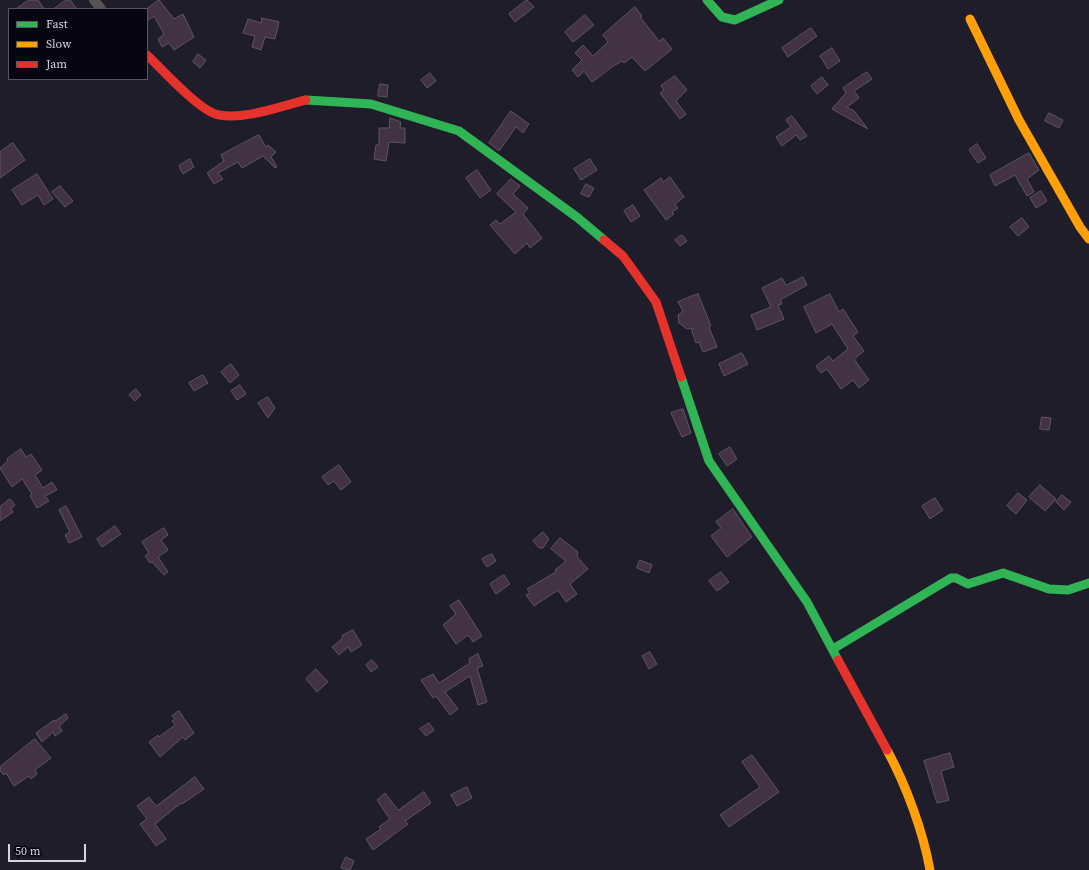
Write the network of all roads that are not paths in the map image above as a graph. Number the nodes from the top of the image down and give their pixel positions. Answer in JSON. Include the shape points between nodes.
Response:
{"nodes":[{"id":1,"x":94,"y":0,"type":"edge"},
{"id":2,"x":707,"y":0,"type":"edge"},
{"id":3,"x":779,"y":0,"type":"edge"},
{"id":4,"x":100,"y":8,"type":"edge"},
{"id":5,"x":970,"y":19,"type":"dead end"},
{"id":6,"x":148,"y":56,"type":"edge"},
{"id":7,"x":1089,"y":239,"type":"edge"},
{"id":8,"x":1089,"y":583,"type":"edge"},
{"id":9,"x":833,"y":649,"type":"junction"},
{"id":10,"x":930,"y":870,"type":"edge"}],
"edges":[{"from":1,"to":4,"type":"street"},
{"from":2,"to":3,"type":"street","via":[[722,17],[735,20]]},
{"from":5,"to":7,"type":"street","via":[[1019,120]]},
{"from":6,"to":9,"type":"street","via":[[191,98],[218,115],[239,116],[308,100],[371,104],[459,131],[578,218],[623,256],[656,302],[709,461],[807,602]]},
{"from":8,"to":9,"type":"street","via":[[1068,590],[1049,589],[1003,573],[968,584],[951,578]]},
{"from":9,"to":10,"type":"street","via":[[894,763],[925,844]]}]}
